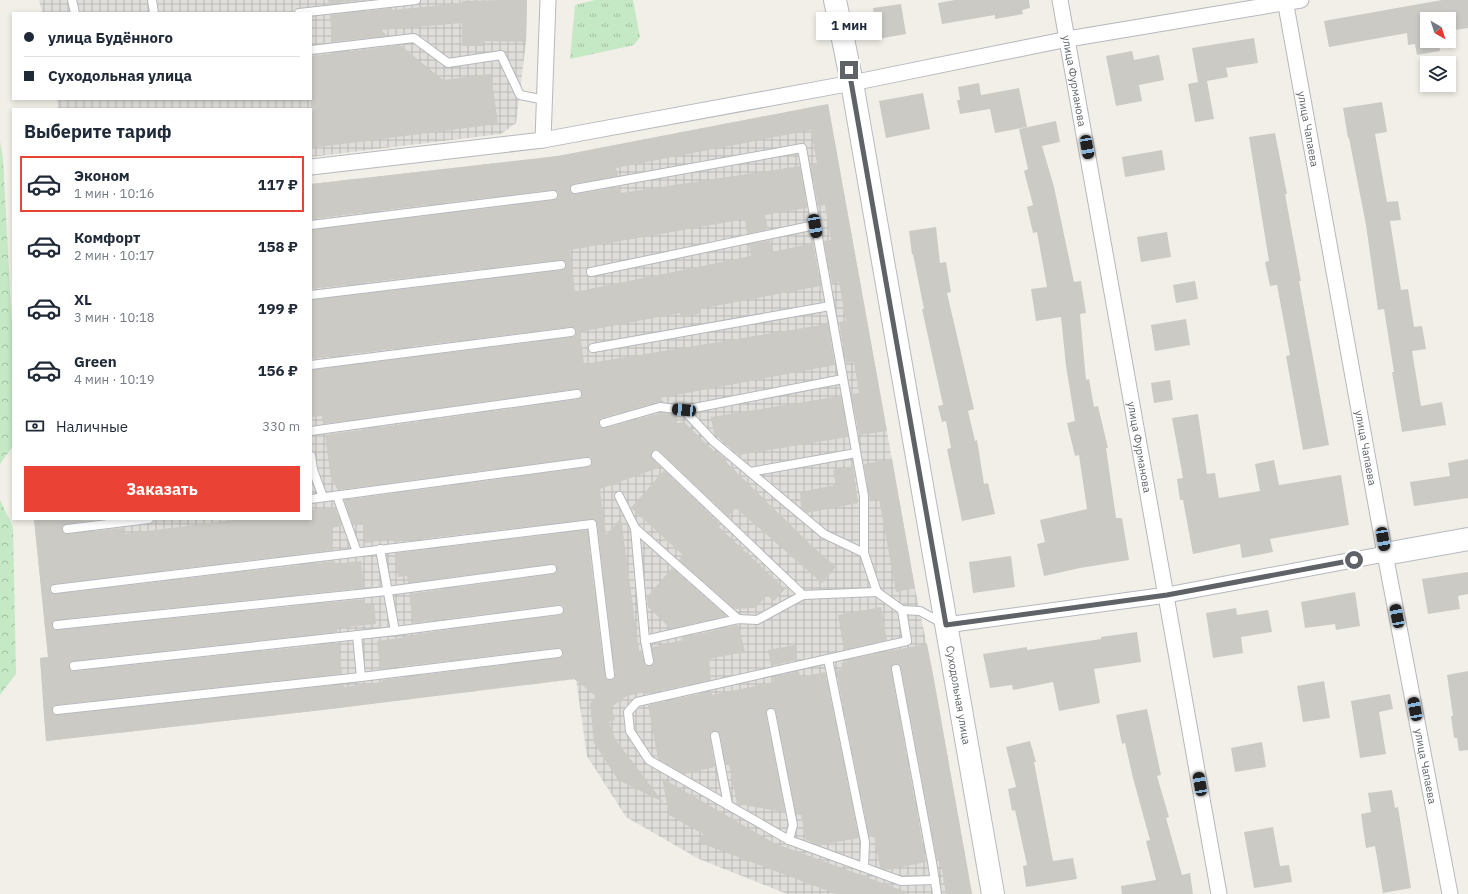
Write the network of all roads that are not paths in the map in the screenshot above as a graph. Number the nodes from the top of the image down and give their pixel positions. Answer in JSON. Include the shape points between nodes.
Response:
{"nodes":[{"id":1,"x":72,"y":0,"type":"edge"},
{"id":2,"x":152,"y":0,"type":"edge"},
{"id":3,"x":416,"y":0,"type":"edge"},
{"id":4,"x":548,"y":0,"type":"edge"},
{"id":5,"x":835,"y":0,"type":"edge"},
{"id":6,"x":1060,"y":0,"type":"edge"},
{"id":7,"x":1301,"y":0,"type":"edge"},
{"id":8,"x":1286,"y":1,"type":"edge"},
{"id":9,"x":75,"y":12,"type":"edge"},
{"id":10,"x":154,"y":12,"type":"edge"},
{"id":11,"x":308,"y":12,"type":"edge"},
{"id":12,"x":1068,"y":39,"type":"junction"},
{"id":13,"x":312,"y":50,"type":"edge"},
{"id":14,"x":852,"y":83,"type":"junction"},
{"id":15,"x":544,"y":100,"type":"junction"},
{"id":16,"x":543,"y":140,"type":"junction"},
{"id":17,"x":312,"y":167,"type":"edge"},
{"id":18,"x":575,"y":189,"type":"dead end"},
{"id":19,"x":553,"y":195,"type":"dead end"},
{"id":20,"x":312,"y":225,"type":"edge"},
{"id":21,"x":815,"y":226,"type":"junction"},
{"id":22,"x":561,"y":265,"type":"dead end"},
{"id":23,"x":591,"y":272,"type":"dead end"},
{"id":24,"x":312,"y":295,"type":"edge"},
{"id":25,"x":830,"y":306,"type":"junction"},
{"id":26,"x":571,"y":332,"type":"dead end"},
{"id":27,"x":593,"y":348,"type":"dead end"},
{"id":28,"x":312,"y":365,"type":"edge"},
{"id":29,"x":843,"y":379,"type":"junction"},
{"id":30,"x":578,"y":394,"type":"dead end"},
{"id":31,"x":684,"y":410,"type":"junction"},
{"id":32,"x":604,"y":423,"type":"dead end"},
{"id":33,"x":312,"y":431,"type":"edge"},
{"id":34,"x":856,"y":453,"type":"junction"},
{"id":35,"x":656,"y":455,"type":"dead end"},
{"id":36,"x":587,"y":462,"type":"dead end"},
{"id":37,"x":312,"y":463,"type":"edge"},
{"id":38,"x":750,"y":472,"type":"junction"},
{"id":39,"x":336,"y":496,"type":"junction"},
{"id":40,"x":619,"y":496,"type":"dead end"},
{"id":41,"x":323,"y":497,"type":"junction"},
{"id":42,"x":312,"y":499,"type":"edge"},
{"id":43,"x":141,"y":520,"type":"edge"},
{"id":44,"x":635,"y":528,"type":"junction"},
{"id":45,"x":67,"y":529,"type":"dead end"},
{"id":46,"x":1468,"y":539,"type":"edge"},
{"id":47,"x":380,"y":549,"type":"junction"},
{"id":48,"x":357,"y":552,"type":"junction"},
{"id":49,"x":864,"y":553,"type":"junction"},
{"id":50,"x":1385,"y":554,"type":"junction"},
{"id":51,"x":552,"y":569,"type":"dead end"},
{"id":52,"x":55,"y":589,"type":"dead end"},
{"id":53,"x":387,"y":591,"type":"junction"},
{"id":54,"x":877,"y":592,"type":"junction"},
{"id":55,"x":803,"y":595,"type":"junction"},
{"id":56,"x":1167,"y":595,"type":"junction"},
{"id":57,"x":559,"y":610,"type":"dead end"},
{"id":58,"x":902,"y":610,"type":"junction"},
{"id":59,"x":738,"y":619,"type":"junction"},
{"id":60,"x":57,"y":625,"type":"dead end"},
{"id":61,"x":946,"y":625,"type":"junction"},
{"id":62,"x":395,"y":631,"type":"junction"},
{"id":63,"x":357,"y":635,"type":"junction"},
{"id":64,"x":645,"y":640,"type":"junction"},
{"id":65,"x":558,"y":653,"type":"dead end"},
{"id":66,"x":828,"y":659,"type":"junction"},
{"id":67,"x":648,"y":661,"type":"dead end"},
{"id":68,"x":74,"y":666,"type":"dead end"},
{"id":69,"x":896,"y":669,"type":"dead end"},
{"id":70,"x":610,"y":675,"type":"dead end"},
{"id":71,"x":361,"y":677,"type":"junction"},
{"id":72,"x":57,"y":710,"type":"dead end"},
{"id":73,"x":771,"y":713,"type":"dead end"},
{"id":74,"x":715,"y":736,"type":"dead end"},
{"id":75,"x":728,"y":805,"type":"junction"},
{"id":76,"x":789,"y":840,"type":"junction"},
{"id":77,"x":864,"y":867,"type":"junction"},
{"id":78,"x":935,"y":880,"type":"junction"},
{"id":79,"x":937,"y":894,"type":"edge"},
{"id":80,"x":993,"y":894,"type":"edge"},
{"id":81,"x":1219,"y":894,"type":"edge"},
{"id":82,"x":1450,"y":894,"type":"edge"}],
"edges":[{"from":1,"to":9,"type":"lane"},
{"from":2,"to":10,"type":"lane"},
{"from":3,"to":11,"type":"lane"},
{"from":4,"to":15,"type":"street"},
{"from":5,"to":14,"type":"street","name":"Суходольная улица"},
{"from":6,"to":12,"type":"street","name":"улица Фурманова"},
{"from":7,"to":8,"type":"street"},
{"from":8,"to":12,"type":"street"},
{"from":8,"to":50,"type":"street","name":"улица Чапаева"},
{"from":12,"to":14,"type":"street"},
{"from":12,"to":56,"type":"street","name":"улица Фурманова"},
{"from":13,"to":15,"type":"lane","via":[[414,38],[448,63],[502,55],[520,95]]},
{"from":14,"to":16,"type":"street"},
{"from":14,"to":61,"type":"street","name":"Суходольная улица"},
{"from":15,"to":16,"type":"street"},
{"from":16,"to":17,"type":"street"},
{"from":18,"to":21,"type":"lane","via":[[802,148]]},
{"from":19,"to":20,"type":"lane"},
{"from":21,"to":23,"type":"lane"},
{"from":21,"to":25,"type":"lane"},
{"from":22,"to":24,"type":"lane"},
{"from":25,"to":27,"type":"lane"},
{"from":25,"to":29,"type":"lane"},
{"from":26,"to":28,"type":"lane"},
{"from":29,"to":31,"type":"lane"},
{"from":29,"to":34,"type":"lane"},
{"from":30,"to":33,"type":"lane"},
{"from":31,"to":32,"type":"lane","via":[[660,407]]},
{"from":31,"to":38,"type":"lane","via":[[713,441]]},
{"from":34,"to":38,"type":"lane"},
{"from":34,"to":49,"type":"lane","via":[[864,496]]},
{"from":35,"to":55,"type":"lane"},
{"from":36,"to":39,"type":"lane"},
{"from":37,"to":41,"type":"lane"},
{"from":38,"to":49,"type":"lane","via":[[824,534]]},
{"from":39,"to":41,"type":"lane"},
{"from":39,"to":48,"type":"lane"},
{"from":40,"to":44,"type":"lane"},
{"from":41,"to":42,"type":"lane"},
{"from":43,"to":45,"type":"lane"},
{"from":44,"to":59,"type":"lane"},
{"from":44,"to":64,"type":"lane"},
{"from":46,"to":50,"type":"street"},
{"from":47,"to":48,"type":"lane"},
{"from":47,"to":53,"type":"lane"},
{"from":47,"to":70,"type":"lane","via":[[592,524]]},
{"from":48,"to":52,"type":"lane"},
{"from":49,"to":54,"type":"lane"},
{"from":50,"to":56,"type":"street"},
{"from":50,"to":82,"type":"street","name":"улица Чапаева"},
{"from":51,"to":53,"type":"lane"},
{"from":53,"to":60,"type":"lane"},
{"from":53,"to":62,"type":"lane"},
{"from":54,"to":55,"type":"lane"},
{"from":54,"to":58,"type":"lane"},
{"from":55,"to":59,"type":"lane","via":[[757,620]]},
{"from":56,"to":61,"type":"street"},
{"from":56,"to":81,"type":"street","name":"улица Фурманова"},
{"from":57,"to":62,"type":"lane"},
{"from":58,"to":61,"type":"lane","via":[[920,611]]},
{"from":58,"to":66,"type":"lane","via":[[907,641]]},
{"from":59,"to":64,"type":"lane"},
{"from":61,"to":80,"type":"street","name":"Суходольная улица"},
{"from":62,"to":63,"type":"lane"},
{"from":63,"to":68,"type":"lane"},
{"from":63,"to":71,"type":"lane"},
{"from":64,"to":67,"type":"lane"},
{"from":65,"to":71,"type":"lane"},
{"from":66,"to":75,"type":"lane","via":[[637,702],[628,712],[630,731],[649,760]]},
{"from":66,"to":77,"type":"lane","via":[[865,842]]},
{"from":69,"to":78,"type":"lane"},
{"from":71,"to":72,"type":"lane"},
{"from":73,"to":76,"type":"lane","via":[[793,825]]},
{"from":74,"to":75,"type":"lane"},
{"from":75,"to":76,"type":"lane"},
{"from":76,"to":77,"type":"lane"},
{"from":77,"to":78,"type":"lane","via":[[902,881]]},
{"from":78,"to":79,"type":"lane"}]}
